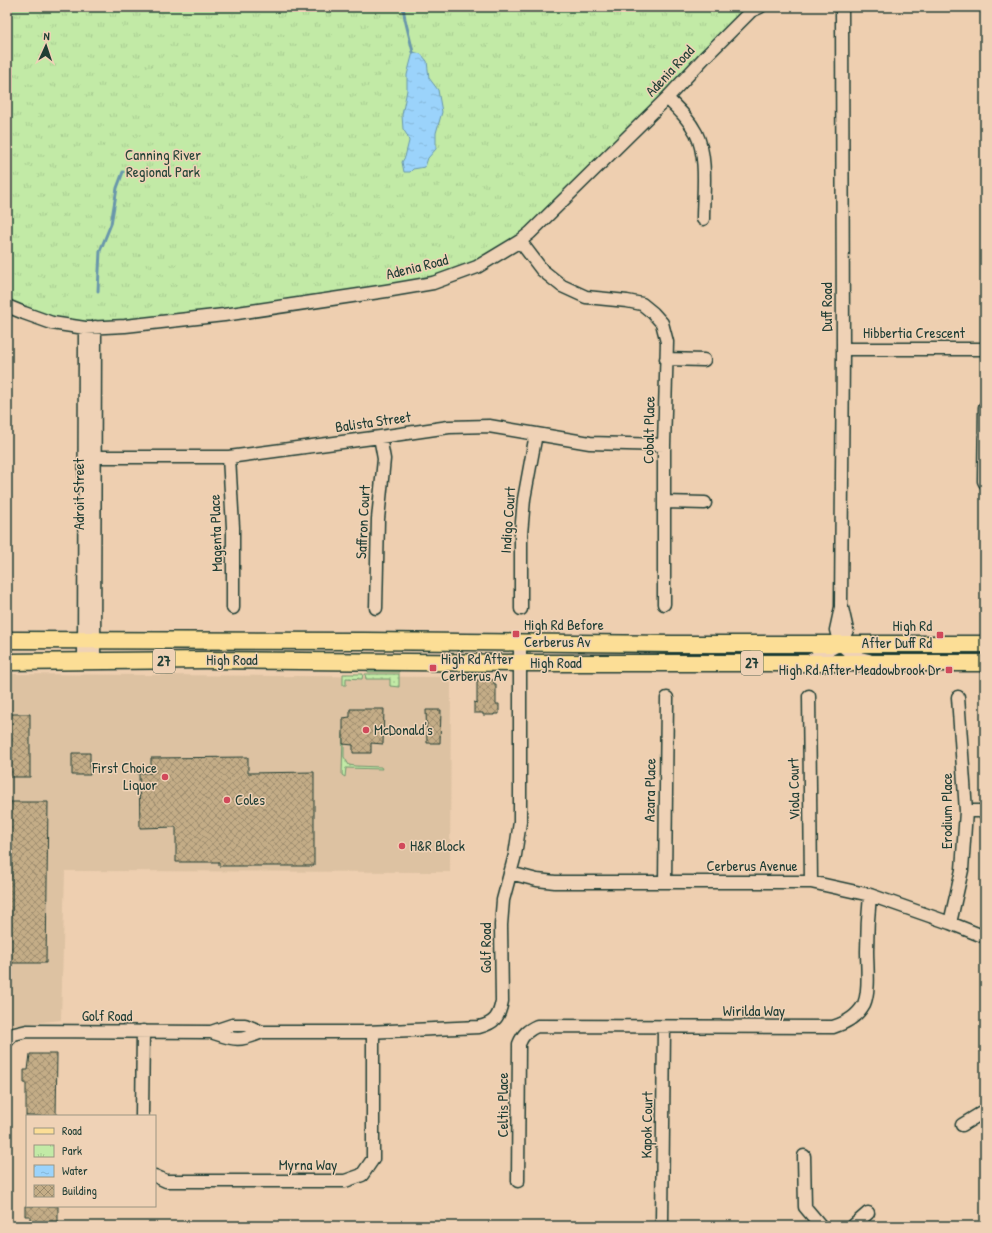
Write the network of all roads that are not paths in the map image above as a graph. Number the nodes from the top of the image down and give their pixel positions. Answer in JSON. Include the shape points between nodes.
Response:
{"nodes":[{"id":1,"x":760,"y":7,"type":"edge"},
{"id":2,"x":842,"y":7,"type":"edge"},
{"id":3,"x":666,"y":98,"type":"junction"},
{"id":4,"x":703,"y":218,"type":"dead end"},
{"id":5,"x":520,"y":241,"type":"junction"},
{"id":6,"x":7,"y":306,"type":"edge"},
{"id":7,"x":90,"y":328,"type":"junction"},
{"id":8,"x":843,"y":349,"type":"junction"},
{"id":9,"x":985,"y":350,"type":"edge"},
{"id":10,"x":666,"y":359,"type":"junction"},
{"id":11,"x":704,"y":360,"type":"dead end"},
{"id":12,"x":985,"y":407,"type":"edge"},
{"id":13,"x":536,"y":434,"type":"junction"},
{"id":14,"x":380,"y":437,"type":"junction"},
{"id":15,"x":664,"y":445,"type":"junction"},
{"id":16,"x":90,"y":457,"type":"junction"},
{"id":17,"x":230,"y":457,"type":"junction"},
{"id":18,"x":985,"y":483,"type":"edge"},
{"id":19,"x":665,"y":502,"type":"junction"},
{"id":20,"x":705,"y":503,"type":"dead end"},
{"id":21,"x":664,"y":604,"type":"dead end"},
{"id":22,"x":233,"y":608,"type":"dead end"},
{"id":23,"x":376,"y":608,"type":"dead end"},
{"id":24,"x":521,"y":609,"type":"dead end"},
{"id":25,"x":7,"y":640,"type":"edge"},
{"id":26,"x":90,"y":640,"type":"junction"},
{"id":27,"x":520,"y":643,"type":"junction"},
{"id":28,"x":840,"y":644,"type":"junction"},
{"id":29,"x":985,"y":644,"type":"edge"},
{"id":30,"x":89,"y":661,"type":"junction"},
{"id":31,"x":7,"y":662,"type":"edge"},
{"id":32,"x":807,"y":662,"type":"junction"},
{"id":33,"x":878,"y":662,"type":"junction"},
{"id":34,"x":520,"y":663,"type":"junction"},
{"id":35,"x":985,"y":663,"type":"edge"},
{"id":36,"x":809,"y":696,"type":"dead end"},
{"id":37,"x":958,"y":697,"type":"dead end"},
{"id":38,"x":667,"y":698,"type":"dead end"},
{"id":39,"x":966,"y":811,"type":"junction"},
{"id":40,"x":985,"y":811,"type":"edge"},
{"id":41,"x":510,"y":873,"type":"junction"},
{"id":42,"x":665,"y":882,"type":"junction"},
{"id":43,"x":810,"y":882,"type":"junction"},
{"id":44,"x":870,"y":896,"type":"junction"},
{"id":45,"x":950,"y":923,"type":"junction"},
{"id":46,"x":985,"y":937,"type":"edge"},
{"id":47,"x":664,"y":1027,"type":"junction"},
{"id":48,"x":527,"y":1030,"type":"joint"},
{"id":49,"x":143,"y":1032,"type":"junction"},
{"id":50,"x":373,"y":1032,"type":"junction"},
{"id":51,"x":7,"y":1041,"type":"edge"},
{"id":52,"x":985,"y":1111,"type":"edge"},
{"id":53,"x":142,"y":1115,"type":"edge"},
{"id":54,"x":962,"y":1125,"type":"dead end"},
{"id":55,"x":804,"y":1156,"type":"dead end"},
{"id":56,"x":156,"y":1176,"type":"edge"},
{"id":57,"x":518,"y":1181,"type":"dead end"},
{"id":58,"x":868,"y":1214,"type":"dead end"},
{"id":59,"x":662,"y":1222,"type":"dead end"},
{"id":60,"x":822,"y":1226,"type":"edge"},
{"id":61,"x":853,"y":1226,"type":"edge"}],
"edges":[{"from":1,"to":3,"type":"street","name":"Adenia Road","via":[[751,11]]},
{"from":2,"to":8,"type":"street","name":"Duff Road"},
{"from":3,"to":4,"type":"street","via":[[684,114],[697,133],[703,155]]},
{"from":3,"to":5,"type":"street","name":"Adenia Road"},
{"from":5,"to":7,"type":"street","name":"Adenia Road","via":[[477,267],[433,283],[224,315]]},
{"from":5,"to":10,"type":"street","name":"Cobalt Place","via":[[542,270],[562,286],[586,297],[642,304],[662,323],[667,342]]},
{"from":6,"to":7,"type":"street","name":"Adenia Road","via":[[52,322]]},
{"from":7,"to":16,"type":"street","name":"Adroit Street"},
{"from":8,"to":9,"type":"street","name":"Hibbertia Crescent"},
{"from":8,"to":28,"type":"street","name":"Duff Road","via":[[841,607],[847,630]]},
{"from":10,"to":11,"type":"street"},
{"from":10,"to":15,"type":"street","name":"Cobalt Place"},
{"from":12,"to":18,"type":"street"},
{"from":13,"to":14,"type":"street","name":"Balista Street","via":[[489,426],[449,427]]},
{"from":13,"to":15,"type":"street","name":"Balista Street","via":[[590,443]]},
{"from":13,"to":24,"type":"street","name":"Indigo Court","via":[[524,499]]},
{"from":14,"to":17,"type":"street","name":"Balista Street"},
{"from":14,"to":23,"type":"street","name":"Saffron Court","via":[[384,459],[378,519]]},
{"from":15,"to":19,"type":"street","name":"Cobalt Place"},
{"from":16,"to":17,"type":"street","name":"Balista Street"},
{"from":16,"to":26,"type":"street","name":"Adroit Street"},
{"from":17,"to":22,"type":"street","name":"Magenta Place"},
{"from":19,"to":20,"type":"street"},
{"from":19,"to":21,"type":"street","name":"Cobalt Place"},
{"from":25,"to":26,"type":"main road","name":"High Road","number":"27"},
{"from":26,"to":27,"type":"main road","name":"High Road","number":"27"},
{"from":26,"to":30,"type":"street","name":"Adroit Street"},
{"from":27,"to":28,"type":"main road","name":"High Road","number":"27"},
{"from":27,"to":34,"type":"street","name":"Golf Road"},
{"from":28,"to":29,"type":"main road","name":"High Road","number":"27"},
{"from":28,"to":32,"type":"street"},
{"from":28,"to":33,"type":"street","via":[[860,658]]},
{"from":30,"to":31,"type":"main road","name":"High Road","number":"27"},
{"from":30,"to":34,"type":"main road","name":"High Road","number":"27"},
{"from":32,"to":33,"type":"main road","name":"High Road","number":"27"},
{"from":32,"to":34,"type":"main road","name":"High Road","number":"27"},
{"from":33,"to":35,"type":"main road","name":"High Road","number":"27"},
{"from":34,"to":41,"type":"street","name":"Golf Road","via":[[520,822]]},
{"from":36,"to":43,"type":"street","name":"Viola Court"},
{"from":37,"to":39,"type":"street","name":"Erodium Place"},
{"from":38,"to":42,"type":"street","name":"Azara Place"},
{"from":39,"to":40,"type":"street"},
{"from":39,"to":45,"type":"street","name":"Erodium Place","via":[[962,870]]},
{"from":41,"to":42,"type":"street","name":"Cerberus Avenue","via":[[555,882]]},
{"from":41,"to":50,"type":"street","name":"Golf Road","via":[[503,900],[502,1001],[496,1018],[479,1027]]},
{"from":42,"to":43,"type":"street","name":"Cerberus Avenue"},
{"from":43,"to":44,"type":"street","name":"Cerberus Avenue"},
{"from":44,"to":45,"type":"street","name":"Cerberus Avenue"},
{"from":44,"to":47,"type":"street","name":"Wirilda Way","via":[[867,992],[864,1003],[846,1023],[832,1027]]},
{"from":45,"to":46,"type":"street","name":"Cerberus Avenue"},
{"from":47,"to":48,"type":"street","name":"Wirilda Way","via":[[537,1026]]},
{"from":47,"to":59,"type":"street","name":"Kapok Court"},
{"from":48,"to":57,"type":"street","name":"Celtis Place","via":[[519,1044]]},
{"from":49,"to":50,"type":"street","name":"Golf Road","via":[[211,1032],[232,1025],[245,1025],[262,1032]]},
{"from":49,"to":51,"type":"street","name":"Golf Road","via":[[27,1031],[14,1034]]},
{"from":49,"to":53,"type":"street"},
{"from":50,"to":56,"type":"street","name":"Myrna Way","via":[[373,1159],[362,1175],[345,1181],[166,1181]]},
{"from":52,"to":54,"type":"street"},
{"from":55,"to":60,"type":"street","via":[[805,1208]]},
{"from":58,"to":61,"type":"street"}]}
